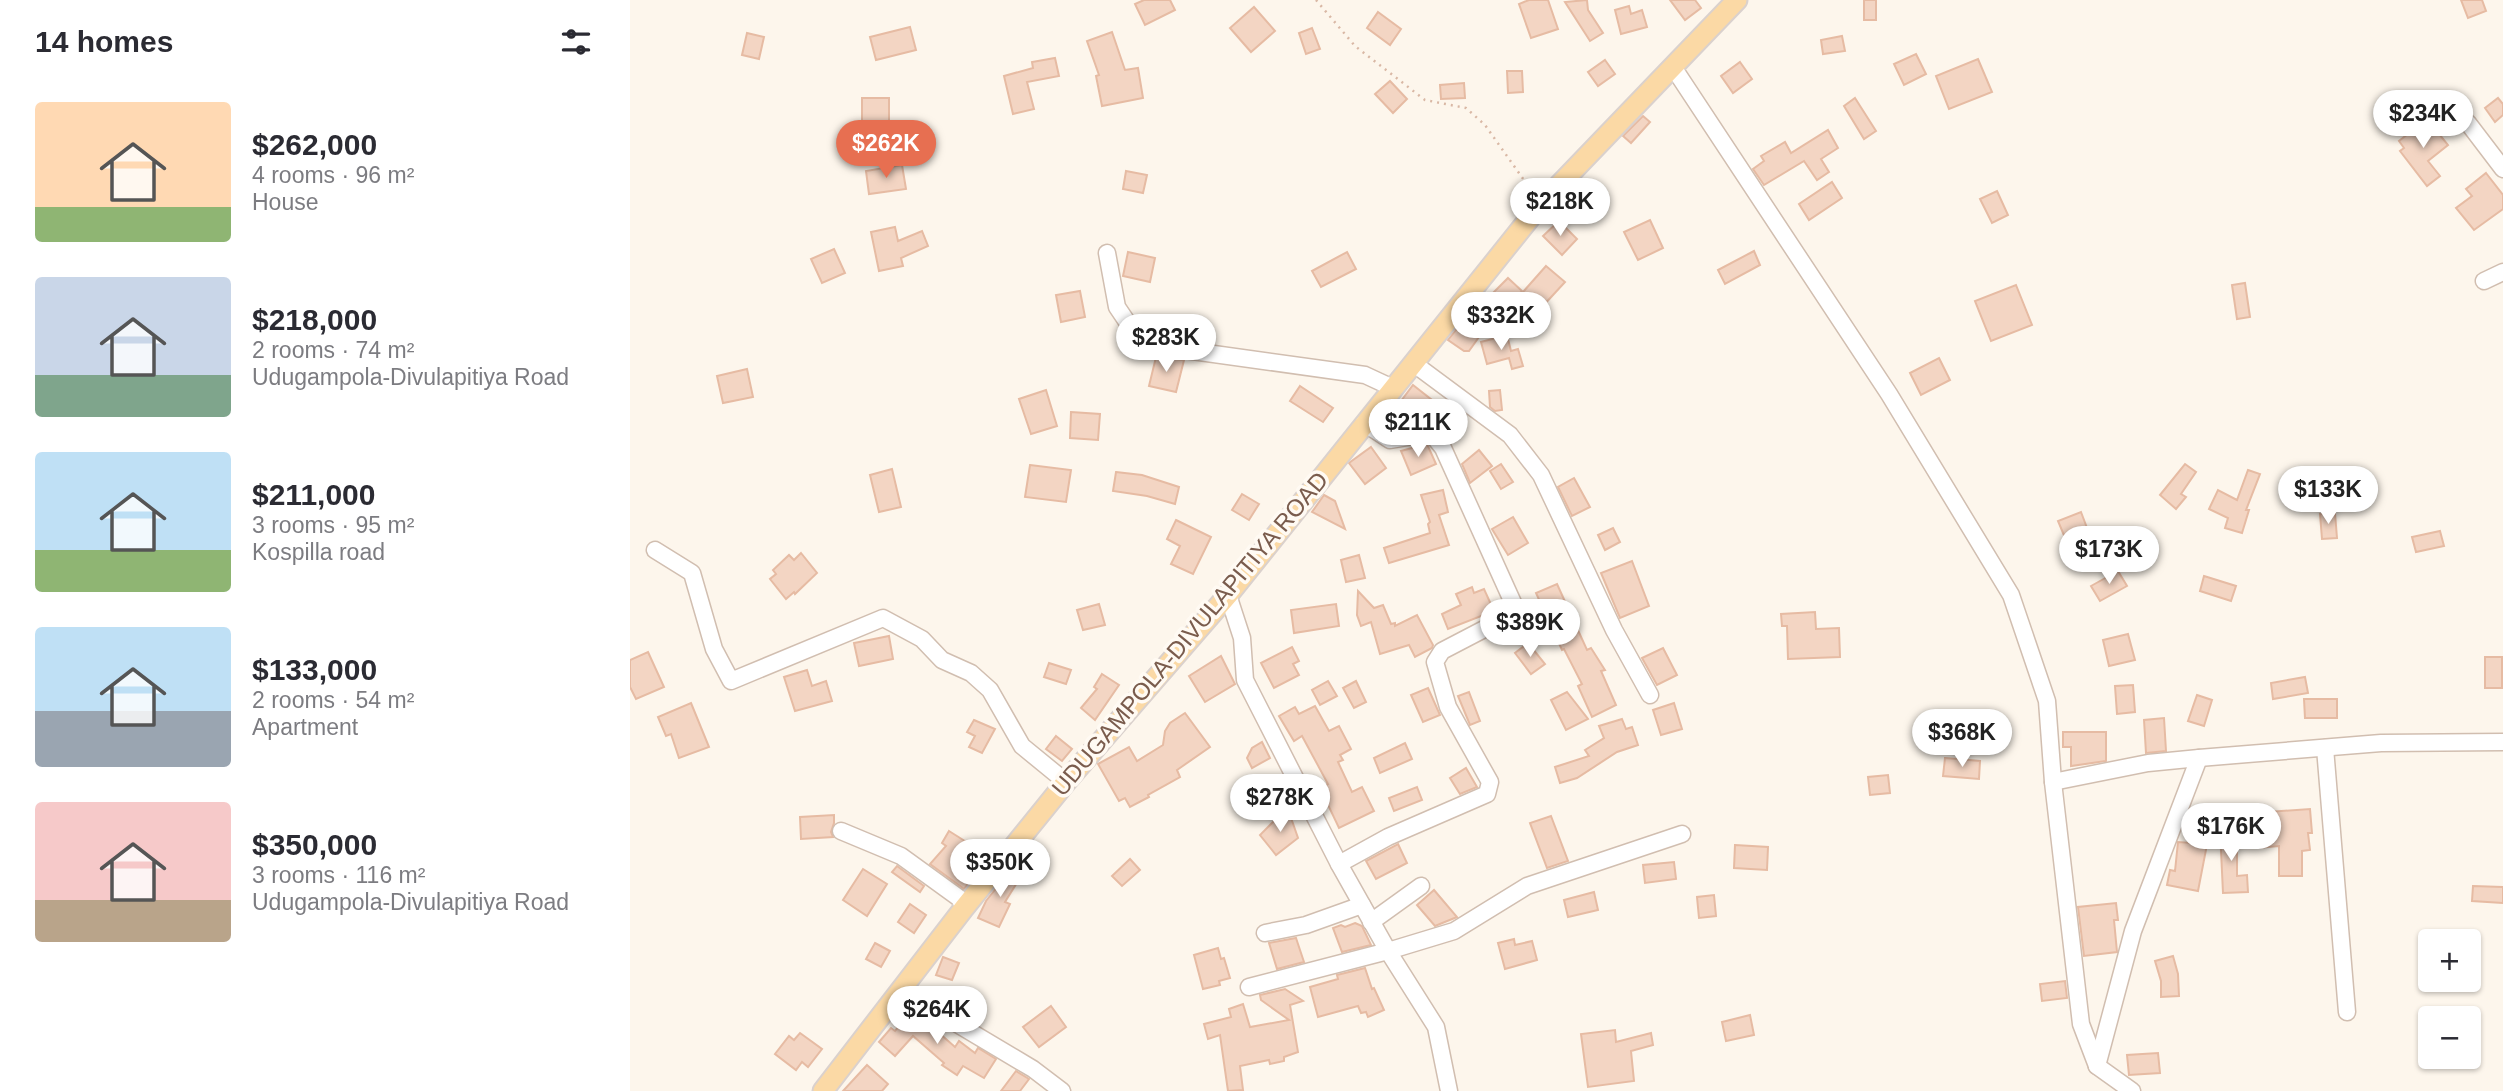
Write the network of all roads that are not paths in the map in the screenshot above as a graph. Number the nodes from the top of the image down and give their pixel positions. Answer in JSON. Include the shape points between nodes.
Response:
{"nodes":[{"id":1,"x":1737,"y":0,"type":"edge"},
{"id":2,"x":1674,"y":67,"type":"junction"},
{"id":3,"x":2468,"y":123,"type":"dead end"},
{"id":4,"x":2503,"y":169,"type":"edge"},
{"id":5,"x":1107,"y":253,"type":"dead end"},
{"id":6,"x":2503,"y":272,"type":"edge"},
{"id":7,"x":2484,"y":281,"type":"dead end"},
{"id":8,"x":1413,"y":363,"type":"junction"},
{"id":9,"x":1392,"y":388,"type":"junction"},
{"id":10,"x":1364,"y":424,"type":"junction"},
{"id":11,"x":655,"y":550,"type":"dead end"},
{"id":12,"x":1228,"y":595,"type":"junction"},
{"id":13,"x":1650,"y":695,"type":"dead end"},
{"id":14,"x":2503,"y":742,"type":"edge"},
{"id":15,"x":2325,"y":748,"type":"junction"},
{"id":16,"x":2199,"y":758,"type":"junction"},
{"id":17,"x":1066,"y":782,"type":"junction"},
{"id":18,"x":2053,"y":782,"type":"junction"},
{"id":19,"x":841,"y":831,"type":"dead end"},
{"id":20,"x":1682,"y":834,"type":"dead end"},
{"id":21,"x":1339,"y":864,"type":"junction"},
{"id":22,"x":1421,"y":886,"type":"dead end"},
{"id":23,"x":1362,"y":905,"type":"junction"},
{"id":24,"x":964,"y":908,"type":"junction"},
{"id":25,"x":1371,"y":922,"type":"junction"},
{"id":26,"x":1265,"y":933,"type":"dead end"},
{"id":27,"x":1388,"y":951,"type":"junction"},
{"id":28,"x":1249,"y":987,"type":"dead end"},
{"id":29,"x":902,"y":991,"type":"junction"},
{"id":30,"x":2347,"y":1013,"type":"dead end"},
{"id":31,"x":2097,"y":1066,"type":"junction"},
{"id":32,"x":823,"y":1091,"type":"edge"},
{"id":33,"x":1062,"y":1091,"type":"edge"},
{"id":34,"x":1449,"y":1091,"type":"edge"},
{"id":35,"x":2132,"y":1091,"type":"edge"}],
"edges":[{"from":1,"to":2,"type":"main road","name":"UDUGAMPOLA-DIVULAPITIYA ROAD"},
{"from":2,"to":8,"type":"main road","name":"UDUGAMPOLA-DIVULAPITIYA ROAD","via":[[1541,204]]},
{"from":2,"to":18,"type":"street","via":[[1889,394],[2011,595],[2047,701]]},
{"from":3,"to":4,"type":"street"},
{"from":5,"to":9,"type":"street","via":[[1117,307],[1142,344],[1365,375]]},
{"from":6,"to":7,"type":"street"},
{"from":8,"to":9,"type":"main road","name":"UDUGAMPOLA-DIVULAPITIYA ROAD"},
{"from":8,"to":13,"type":"street","via":[[1510,436],[1541,475]]},
{"from":9,"to":10,"type":"main road","name":"UDUGAMPOLA-DIVULAPITIYA ROAD"},
{"from":10,"to":12,"type":"main road","name":"UDUGAMPOLA-DIVULAPITIYA ROAD"},
{"from":10,"to":21,"type":"street","via":[[1390,440],[1431,433],[1443,448],[1514,605],[1513,614],[1442,651],[1435,662],[1447,707],[1490,782],[1487,794]]},
{"from":11,"to":17,"type":"street","via":[[692,573],[714,649],[730,681],[883,618],[922,639],[942,660],[971,673],[990,690],[1023,747]]},
{"from":12,"to":17,"type":"main road","name":"UDUGAMPOLA-DIVULAPITIYA ROAD"},
{"from":12,"to":21,"type":"street","via":[[1242,638],[1245,680]]},
{"from":14,"to":15,"type":"street"},
{"from":15,"to":16,"type":"street"},
{"from":15,"to":30,"type":"street"},
{"from":16,"to":18,"type":"street"},
{"from":16,"to":31,"type":"street","via":[[2133,931]]},
{"from":17,"to":24,"type":"main road","name":"UDUGAMPOLA-DIVULAPITIYA ROAD"},
{"from":18,"to":31,"type":"street","via":[[2081,1024]]},
{"from":19,"to":24,"type":"street","via":[[901,856],[959,898]]},
{"from":20,"to":27,"type":"street","via":[[1527,886],[1454,931]]},
{"from":21,"to":23,"type":"street"},
{"from":22,"to":25,"type":"street"},
{"from":23,"to":25,"type":"street"},
{"from":23,"to":26,"type":"street","via":[[1306,925]]},
{"from":24,"to":29,"type":"main road","name":"UDUGAMPOLA-DIVULAPITIYA ROAD"},
{"from":25,"to":27,"type":"street"},
{"from":27,"to":28,"type":"street"},
{"from":27,"to":34,"type":"street","via":[[1436,1027]]},
{"from":29,"to":32,"type":"main road","name":"UDUGAMPOLA-DIVULAPITIYA ROAD"},
{"from":29,"to":33,"type":"street"},
{"from":31,"to":35,"type":"street"}]}
